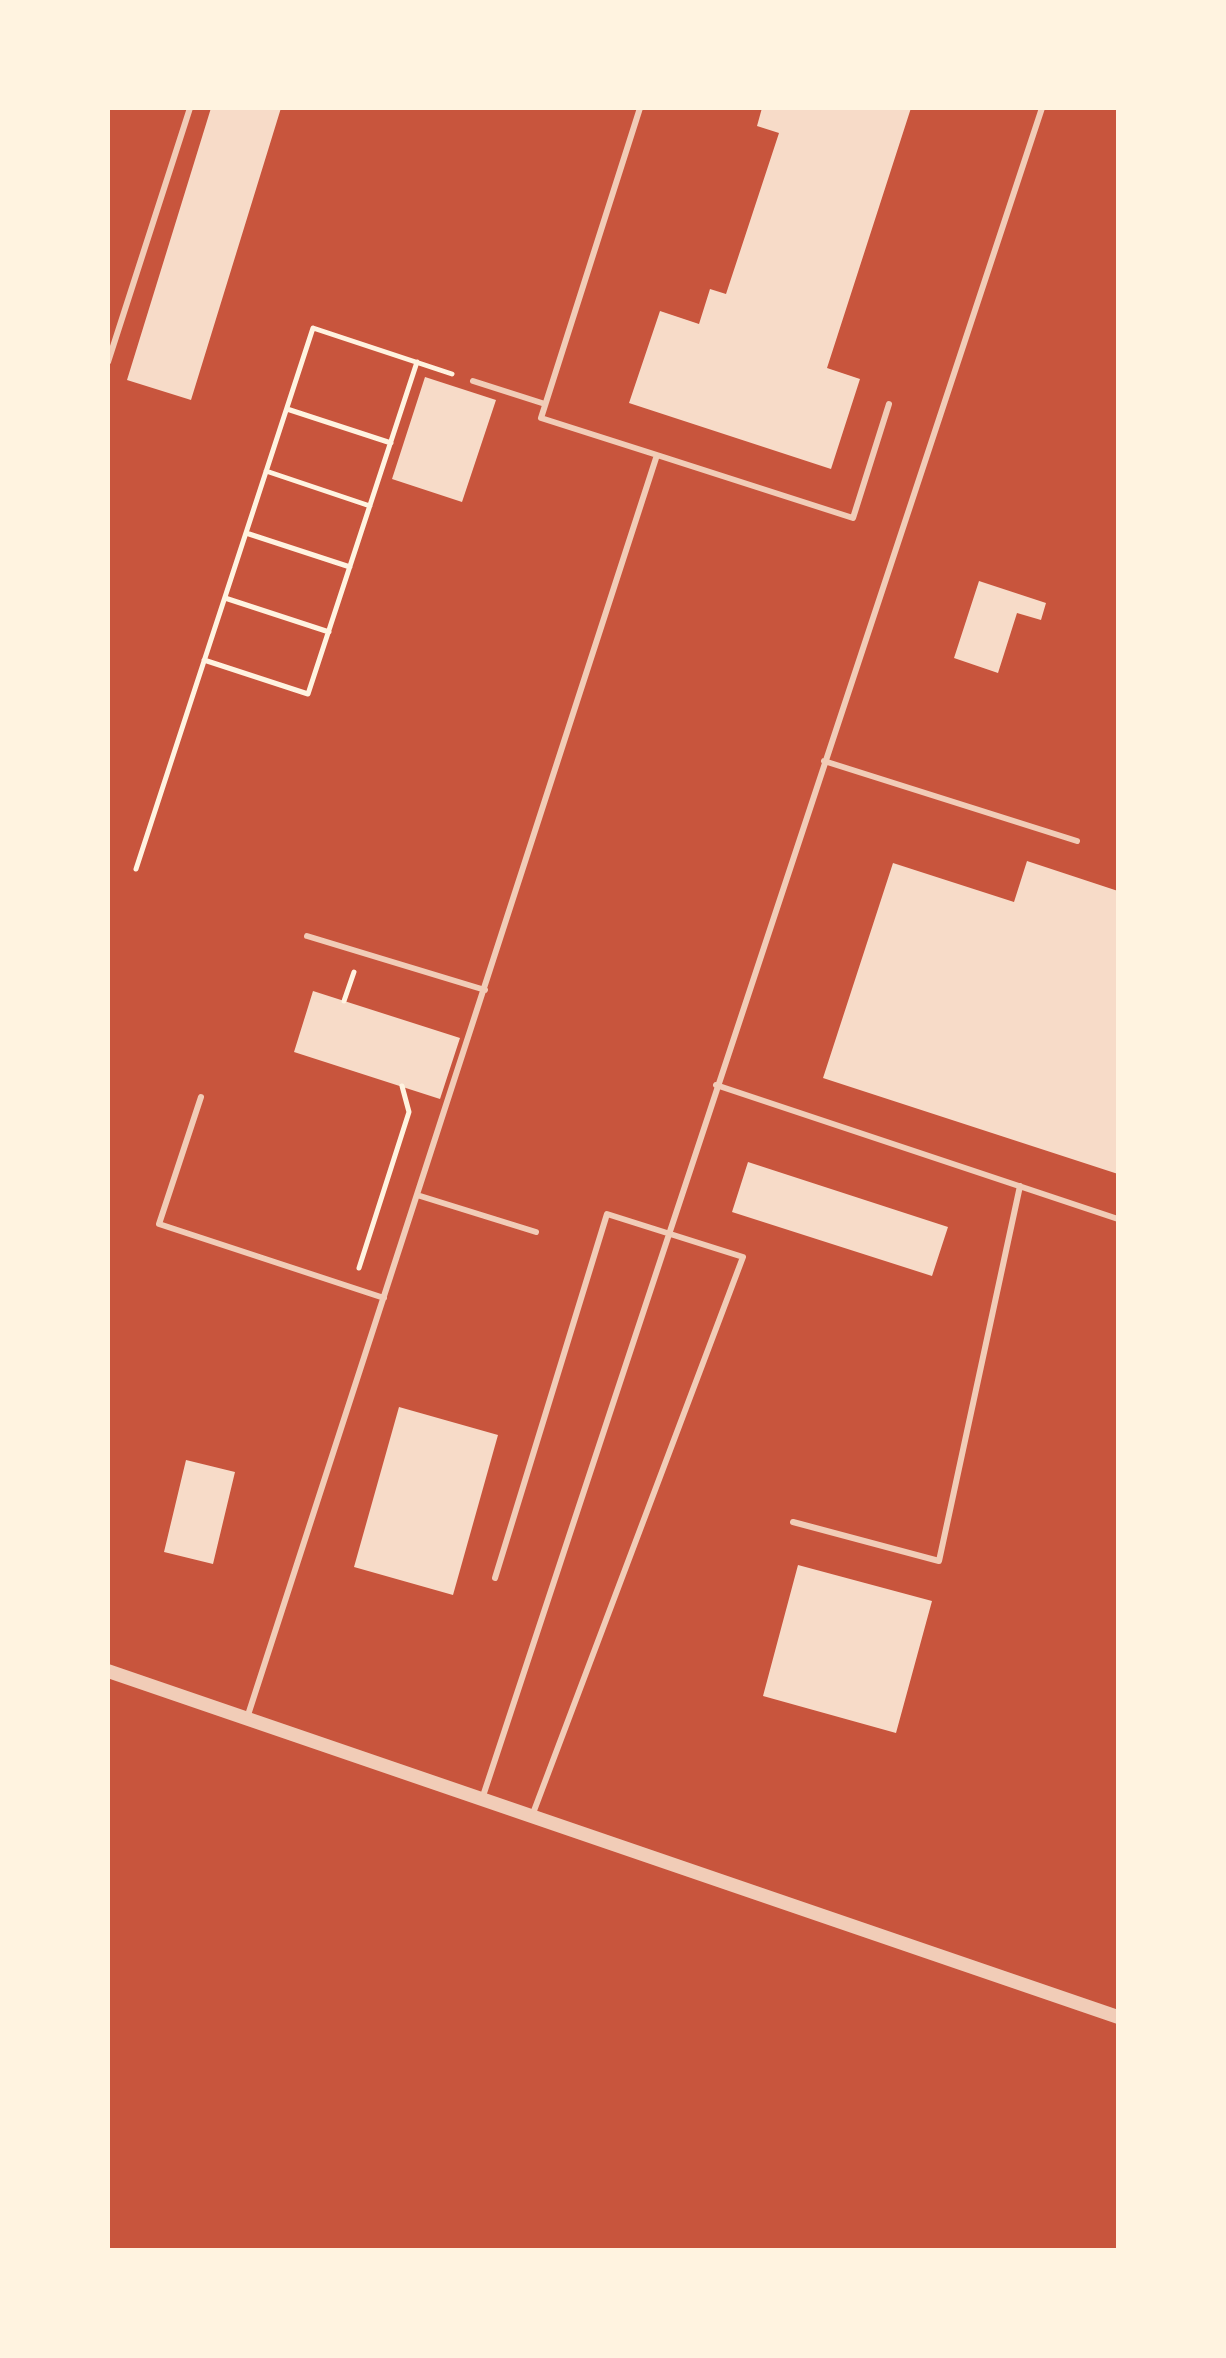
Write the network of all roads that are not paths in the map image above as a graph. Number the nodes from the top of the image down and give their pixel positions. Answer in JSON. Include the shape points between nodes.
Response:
{"nodes":[{"id":1,"x":190,"y":108,"type":"edge"},
{"id":2,"x":640,"y":108,"type":"edge"},
{"id":3,"x":1042,"y":108,"type":"edge"},
{"id":4,"x":108,"y":362,"type":"edge"},
{"id":5,"x":473,"y":381,"type":"road end"},
{"id":6,"x":545,"y":404,"type":"junction"},
{"id":7,"x":889,"y":404,"type":"dead end"},
{"id":8,"x":657,"y":455,"type":"junction"},
{"id":9,"x":824,"y":761,"type":"junction"},
{"id":10,"x":1077,"y":841,"type":"dead end"},
{"id":11,"x":307,"y":936,"type":"dead end"},
{"id":12,"x":485,"y":990,"type":"junction"},
{"id":13,"x":716,"y":1085,"type":"junction"},
{"id":14,"x":201,"y":1097,"type":"dead end"},
{"id":15,"x":1020,"y":1186,"type":"junction"},
{"id":16,"x":417,"y":1195,"type":"junction"},
{"id":17,"x":1118,"y":1219,"type":"edge"},
{"id":18,"x":536,"y":1232,"type":"dead end"},
{"id":19,"x":667,"y":1233,"type":"junction"},
{"id":20,"x":384,"y":1298,"type":"junction"},
{"id":21,"x":793,"y":1522,"type":"dead end"},
{"id":22,"x":495,"y":1578,"type":"dead end"},
{"id":23,"x":108,"y":1671,"type":"edge"},
{"id":24,"x":247,"y":1718,"type":"junction"},
{"id":25,"x":482,"y":1799,"type":"junction"},
{"id":26,"x":532,"y":1816,"type":"junction"},
{"id":27,"x":1118,"y":2017,"type":"edge"}],
"edges":[{"from":1,"to":4,"type":"lane"},
{"from":2,"to":6,"type":"lane"},
{"from":3,"to":9,"type":"lane"},
{"from":5,"to":6,"type":"lane"},
{"from":6,"to":8,"type":"lane","via":[[541,418]]},
{"from":7,"to":8,"type":"lane","via":[[853,518]]},
{"from":8,"to":12,"type":"lane"},
{"from":9,"to":10,"type":"lane"},
{"from":9,"to":13,"type":"lane"},
{"from":11,"to":12,"type":"lane"},
{"from":12,"to":16,"type":"lane"},
{"from":13,"to":15,"type":"lane"},
{"from":13,"to":19,"type":"lane"},
{"from":14,"to":20,"type":"lane","via":[[159,1224]]},
{"from":15,"to":17,"type":"lane"},
{"from":15,"to":21,"type":"lane","via":[[939,1561]]},
{"from":16,"to":18,"type":"lane"},
{"from":16,"to":20,"type":"lane"},
{"from":19,"to":22,"type":"lane","via":[[607,1214]]},
{"from":19,"to":25,"type":"lane"},
{"from":19,"to":26,"type":"lane","via":[[743,1257]]},
{"from":20,"to":24,"type":"lane"},
{"from":23,"to":24,"type":"street"},
{"from":24,"to":25,"type":"street"},
{"from":25,"to":26,"type":"street"},
{"from":26,"to":27,"type":"street"}]}
